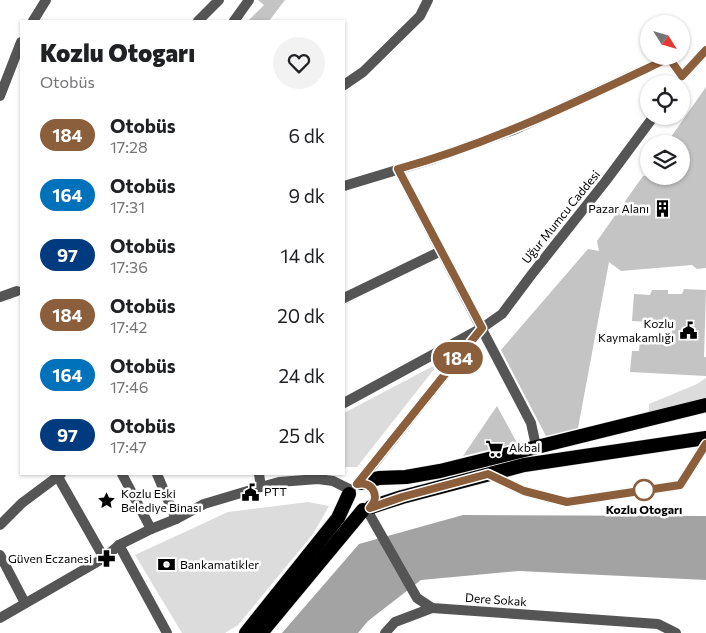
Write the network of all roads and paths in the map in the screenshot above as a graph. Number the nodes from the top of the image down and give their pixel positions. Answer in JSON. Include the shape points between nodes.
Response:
{"nodes":[{"id":1,"x":46,"y":0,"type":"edge"},
{"id":2,"x":219,"y":0,"type":"edge"},
{"id":3,"x":249,"y":0,"type":"edge"},
{"id":4,"x":428,"y":0,"type":"edge"},
{"id":5,"x":35,"y":20,"type":"edge"},
{"id":6,"x":199,"y":20,"type":"edge"},
{"id":7,"x":235,"y":20,"type":"edge"},
{"id":8,"x":20,"y":45,"type":"edge"},
{"id":9,"x":706,"y":50,"type":"edge"},
{"id":10,"x":677,"y":75,"type":"edge"},
{"id":11,"x":684,"y":75,"type":"edge"},
{"id":12,"x":345,"y":84,"type":"edge"},
{"id":13,"x":0,"y":96,"type":"edge"},
{"id":14,"x":647,"y":125,"type":"edge"},
{"id":15,"x":398,"y":169,"type":"junction"},
{"id":16,"x":345,"y":186,"type":"edge"},
{"id":17,"x":441,"y":251,"type":"junction"},
{"id":18,"x":17,"y":291,"type":"dead end"},
{"id":19,"x":0,"y":297,"type":"edge"},
{"id":20,"x":345,"y":298,"type":"edge"},
{"id":21,"x":482,"y":328,"type":"junction"},
{"id":22,"x":345,"y":402,"type":"edge"},
{"id":23,"x":706,"y":405,"type":"edge"},
{"id":24,"x":706,"y":438,"type":"edge"},
{"id":25,"x":706,"y":444,"type":"edge"},
{"id":26,"x":536,"y":446,"type":"junction"},
{"id":27,"x":488,"y":474,"type":"junction"},
{"id":28,"x":60,"y":475,"type":"edge"},
{"id":29,"x":123,"y":475,"type":"edge"},
{"id":30,"x":157,"y":475,"type":"edge"},
{"id":31,"x":259,"y":475,"type":"edge"},
{"id":32,"x":261,"y":487,"type":"junction"},
{"id":33,"x":355,"y":488,"type":"junction"},
{"id":34,"x":367,"y":509,"type":"junction"},
{"id":35,"x":176,"y":519,"type":"junction"},
{"id":36,"x":0,"y":525,"type":"edge"},
{"id":37,"x":151,"y":529,"type":"junction"},
{"id":38,"x":119,"y":545,"type":"junction"},
{"id":39,"x":0,"y":555,"type":"edge"},
{"id":40,"x":104,"y":558,"type":"junction"},
{"id":41,"x":24,"y":603,"type":"junction"},
{"id":42,"x":432,"y":608,"type":"junction"},
{"id":43,"x":0,"y":618,"type":"edge"},
{"id":44,"x":167,"y":633,"type":"edge"},
{"id":45,"x":246,"y":633,"type":"edge"},
{"id":46,"x":261,"y":633,"type":"edge"},
{"id":47,"x":386,"y":633,"type":"edge"},
{"id":48,"x":676,"y":633,"type":"edge"}],
"edges":[{"from":1,"to":5,"type":"street"},
{"from":2,"to":6,"type":"street"},
{"from":3,"to":7,"type":"street"},
{"from":4,"to":12,"type":"street","via":[[420,16],[363,72]]},
{"from":8,"to":13,"type":"street"},
{"from":9,"to":11,"type":"street"},
{"from":10,"to":15,"type":"street","via":[[669,58],[516,129]]},
{"from":14,"to":21,"type":"street","name":"Uğur Mumcu Caddesi","via":[[502,314]]},
{"from":15,"to":16,"type":"street"},
{"from":15,"to":17,"type":"street"},
{"from":17,"to":20,"type":"street"},
{"from":17,"to":21,"type":"street"},
{"from":18,"to":19,"type":"street"},
{"from":21,"to":22,"type":"street"},
{"from":21,"to":26,"type":"street","via":[[531,423]]},
{"from":21,"to":33,"type":"street"},
{"from":23,"to":26,"type":"highway"},
{"from":24,"to":27,"type":"highway","via":[[524,465]]},
{"from":25,"to":27,"type":"street","via":[[680,485],[567,502],[524,491]]},
{"from":26,"to":33,"type":"highway","via":[[440,471],[379,478]]},
{"from":27,"to":34,"type":"highway"},
{"from":28,"to":36,"type":"street","via":[[22,503]]},
{"from":28,"to":40,"type":"street"},
{"from":29,"to":37,"type":"street"},
{"from":30,"to":35,"type":"street"},
{"from":31,"to":32,"type":"street"},
{"from":32,"to":33,"type":"street","via":[[318,479]]},
{"from":32,"to":35,"type":"street","via":[[204,504]]},
{"from":33,"to":34,"type":"highway","via":[[349,498],[352,506]]},
{"from":33,"to":34,"type":"highway","via":[[370,486],[375,492],[375,500]]},
{"from":33,"to":45,"type":"highway","via":[[338,518]]},
{"from":34,"to":42,"type":"street","via":[[417,598]]},
{"from":34,"to":46,"type":"highway"},
{"from":35,"to":37,"type":"street"},
{"from":37,"to":38,"type":"street"},
{"from":38,"to":40,"type":"street"},
{"from":38,"to":44,"type":"street"},
{"from":39,"to":41,"type":"street"},
{"from":40,"to":41,"type":"street"},
{"from":41,"to":43,"type":"street"},
{"from":42,"to":47,"type":"street","via":[[395,622]]},
{"from":42,"to":48,"type":"street","name":"Dere Sokak","via":[[658,624]]}]}
